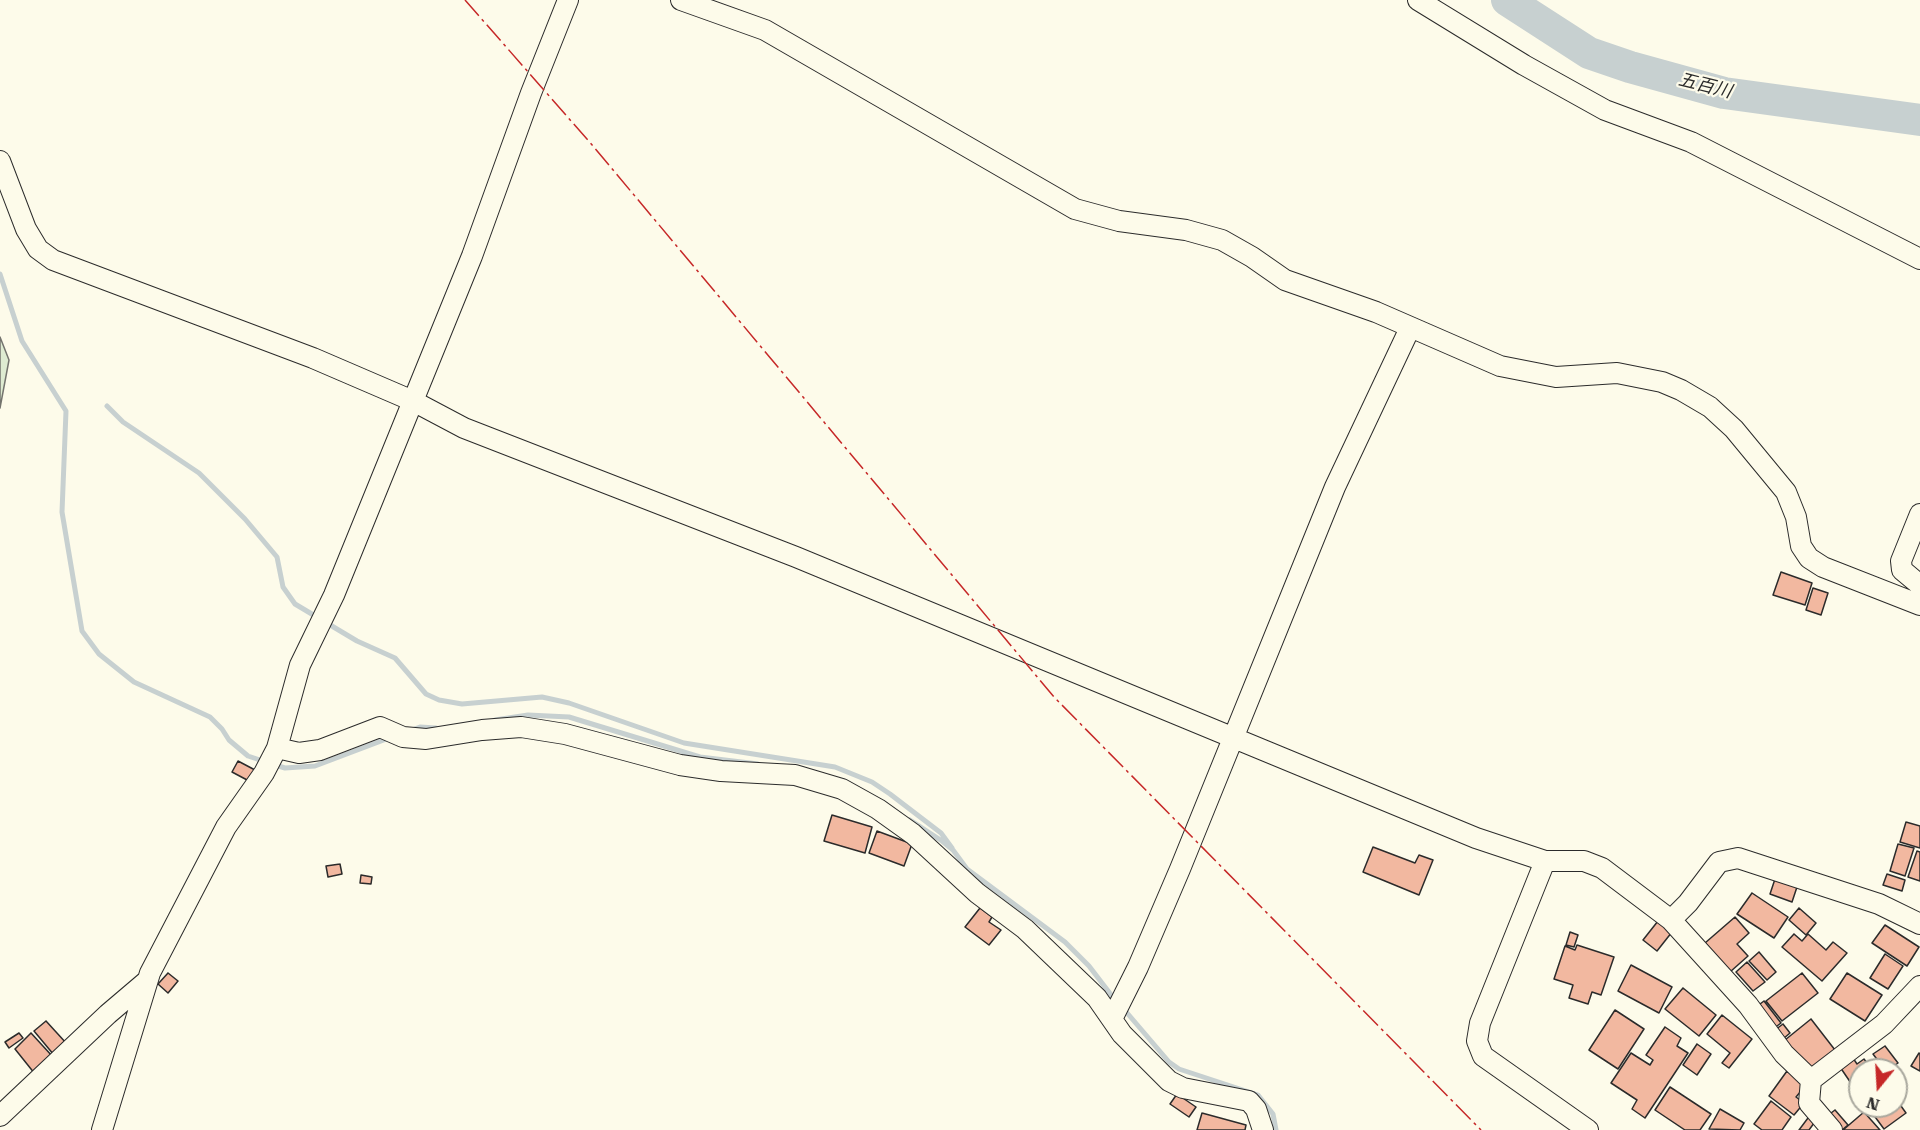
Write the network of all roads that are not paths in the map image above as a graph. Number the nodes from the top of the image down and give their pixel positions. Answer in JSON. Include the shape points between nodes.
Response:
{"nodes":[{"id":1,"x":568,"y":0,"type":"edge"},
{"id":2,"x":681,"y":0,"type":"edge"},
{"id":3,"x":1418,"y":0,"type":"edge"},
{"id":4,"x":0,"y":161,"type":"edge"},
{"id":5,"x":1920,"y":259,"type":"edge"},
{"id":6,"x":1410,"y":328,"type":"junction"},
{"id":7,"x":413,"y":401,"type":"junction"},
{"id":8,"x":1920,"y":513,"type":"edge"},
{"id":9,"x":1920,"y":585,"type":"edge"},
{"id":10,"x":1920,"y":605,"type":"edge"},
{"id":11,"x":1235,"y":737,"type":"junction"},
{"id":12,"x":277,"y":748,"type":"junction"},
{"id":13,"x":1545,"y":861,"type":"junction"},
{"id":14,"x":1671,"y":920,"type":"junction"},
{"id":15,"x":1920,"y":924,"type":"edge"},
{"id":16,"x":148,"y":980,"type":"junction"},
{"id":17,"x":1920,"y":986,"type":"edge"},
{"id":18,"x":1112,"y":1019,"type":"junction"},
{"id":19,"x":1810,"y":1080,"type":"junction"},
{"id":20,"x":0,"y":1116,"type":"edge"},
{"id":21,"x":102,"y":1130,"type":"edge"},
{"id":22,"x":1263,"y":1130,"type":"edge"},
{"id":23,"x":1588,"y":1130,"type":"edge"},
{"id":24,"x":1832,"y":1130,"type":"edge"}],
"edges":[{"from":1,"to":7,"type":"street"},
{"from":2,"to":6,"type":"street","via":[[765,30],[1075,209],[1222,240],[1285,280]]},
{"from":3,"to":5,"type":"street","via":[[1605,110],[1691,142]]},
{"from":4,"to":7,"type":"street","via":[[26,229],[38,249],[53,260],[313,358]]},
{"from":6,"to":10,"type":"street","via":[[1500,366],[1556,377],[1617,373],[1662,382],[1695,397],[1734,429],[1786,492],[1793,505],[1804,554],[1822,567]]},
{"from":6,"to":11,"type":"street","via":[[1335,487]]},
{"from":7,"to":11,"type":"street","via":[[464,428],[796,557]]},
{"from":7,"to":12,"type":"street","via":[[325,616],[300,665]]},
{"from":8,"to":9,"type":"street","via":[[1901,561],[1902,570]]},
{"from":11,"to":13,"type":"street","via":[[1476,837]]},
{"from":11,"to":18,"type":"street","via":[[1138,968]]},
{"from":12,"to":16,"type":"street","via":[[226,827]]},
{"from":12,"to":18,"type":"street","via":[[299,753],[320,750],[380,727],[403,737],[426,739],[521,727],[565,734],[680,765],[795,775],[824,783],[861,798],[913,834],[1064,964]]},
{"from":13,"to":14,"type":"street","via":[[1584,861],[1602,868]]},
{"from":13,"to":23,"type":"street","via":[[1480,1023],[1477,1041],[1483,1056]]},
{"from":14,"to":15,"type":"street","via":[[1719,862],[1738,858],[1880,904]]},
{"from":14,"to":19,"type":"street"},
{"from":16,"to":20,"type":"street"},
{"from":16,"to":21,"type":"street"},
{"from":17,"to":19,"type":"street","via":[[1884,1024]]},
{"from":18,"to":22,"type":"street","via":[[1122,1035],[1169,1081],[1183,1088],[1249,1101],[1257,1109]]},
{"from":19,"to":24,"type":"street","via":[[1809,1103]]}]}
